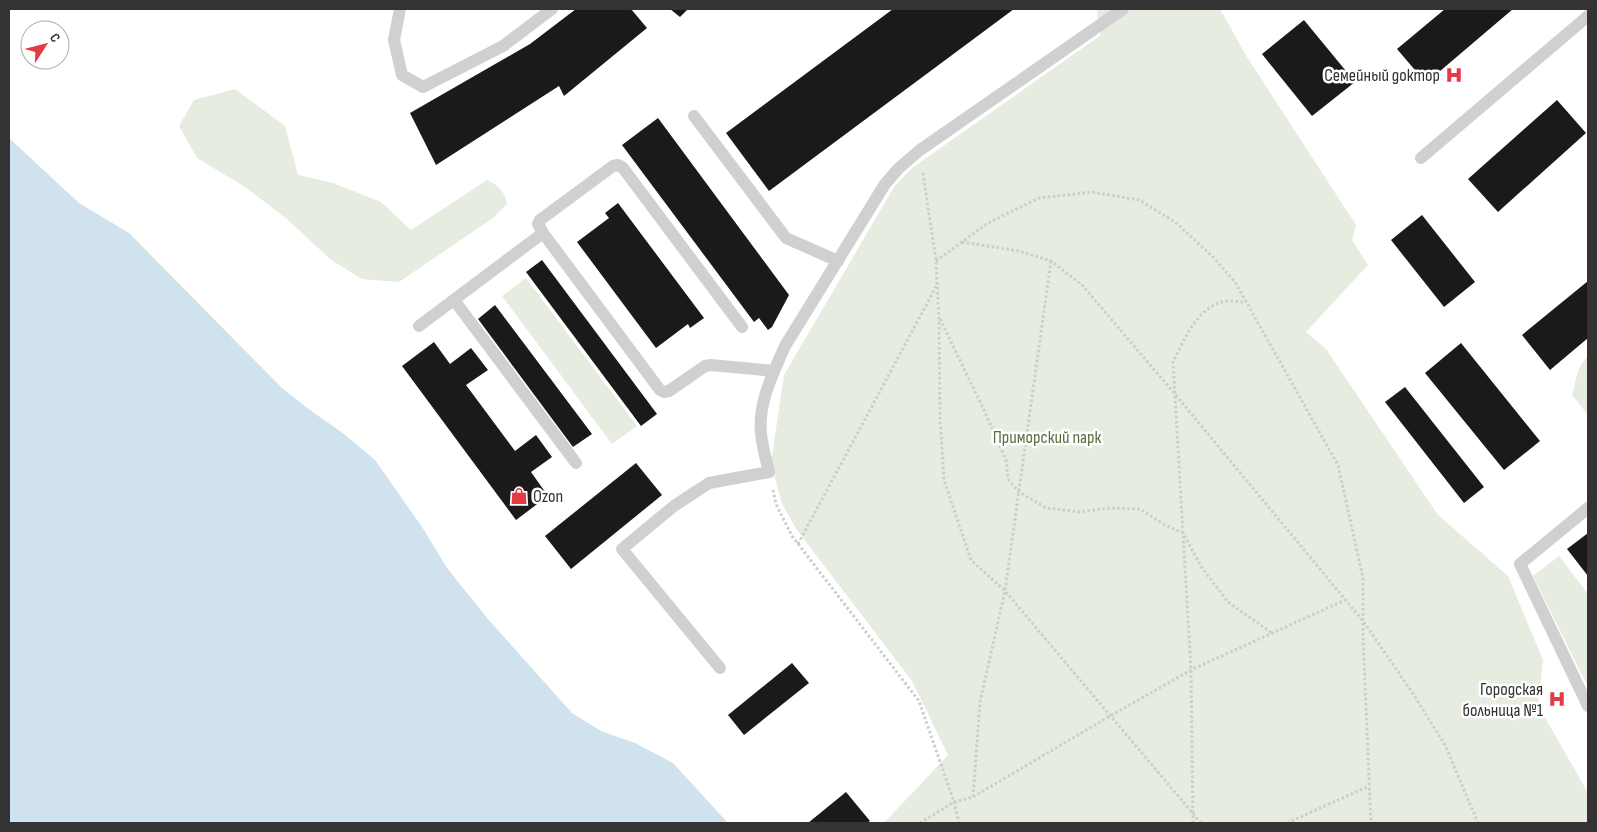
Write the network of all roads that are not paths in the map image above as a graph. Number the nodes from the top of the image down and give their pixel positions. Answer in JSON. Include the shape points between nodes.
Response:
{"nodes":[{"id":1,"x":400,"y":9,"type":"edge"},
{"id":2,"x":552,"y":9,"type":"edge"},
{"id":3,"x":1123,"y":9,"type":"edge"},
{"id":4,"x":1588,"y":16,"type":"edge"},
{"id":5,"x":694,"y":116,"type":"dead end"},
{"id":6,"x":1421,"y":158,"type":"dead end"},
{"id":7,"x":543,"y":233,"type":"junction"},
{"id":8,"x":838,"y":261,"type":"junction"},
{"id":9,"x":454,"y":300,"type":"junction"},
{"id":10,"x":419,"y":326,"type":"dead end"},
{"id":11,"x":742,"y":327,"type":"dead end"},
{"id":12,"x":774,"y":371,"type":"junction"},
{"id":13,"x":576,"y":463,"type":"dead end"},
{"id":14,"x":1588,"y":508,"type":"edge"},
{"id":15,"x":720,"y":668,"type":"dead end"},
{"id":16,"x":1588,"y":706,"type":"edge"}],
"edges":[{"from":1,"to":2,"type":"lane","via":[[394,40],[402,74],[423,86],[503,46]]},
{"from":3,"to":8,"type":"lane","via":[[920,150],[899,168],[885,184]]},
{"from":4,"to":6,"type":"lane"},
{"from":5,"to":8,"type":"lane","via":[[786,238]]},
{"from":7,"to":9,"type":"lane"},
{"from":7,"to":11,"type":"lane","via":[[538,224],[540,220],[618,165]]},
{"from":7,"to":12,"type":"lane","via":[[660,390],[668,391],[711,365]]},
{"from":8,"to":12,"type":"lane","via":[[785,346]]},
{"from":9,"to":10,"type":"lane"},
{"from":9,"to":13,"type":"lane"},
{"from":12,"to":15,"type":"lane","via":[[764,399],[761,432],[769,472],[709,483],[674,506],[622,549]]},
{"from":14,"to":16,"type":"lane","via":[[1520,564]]}]}
